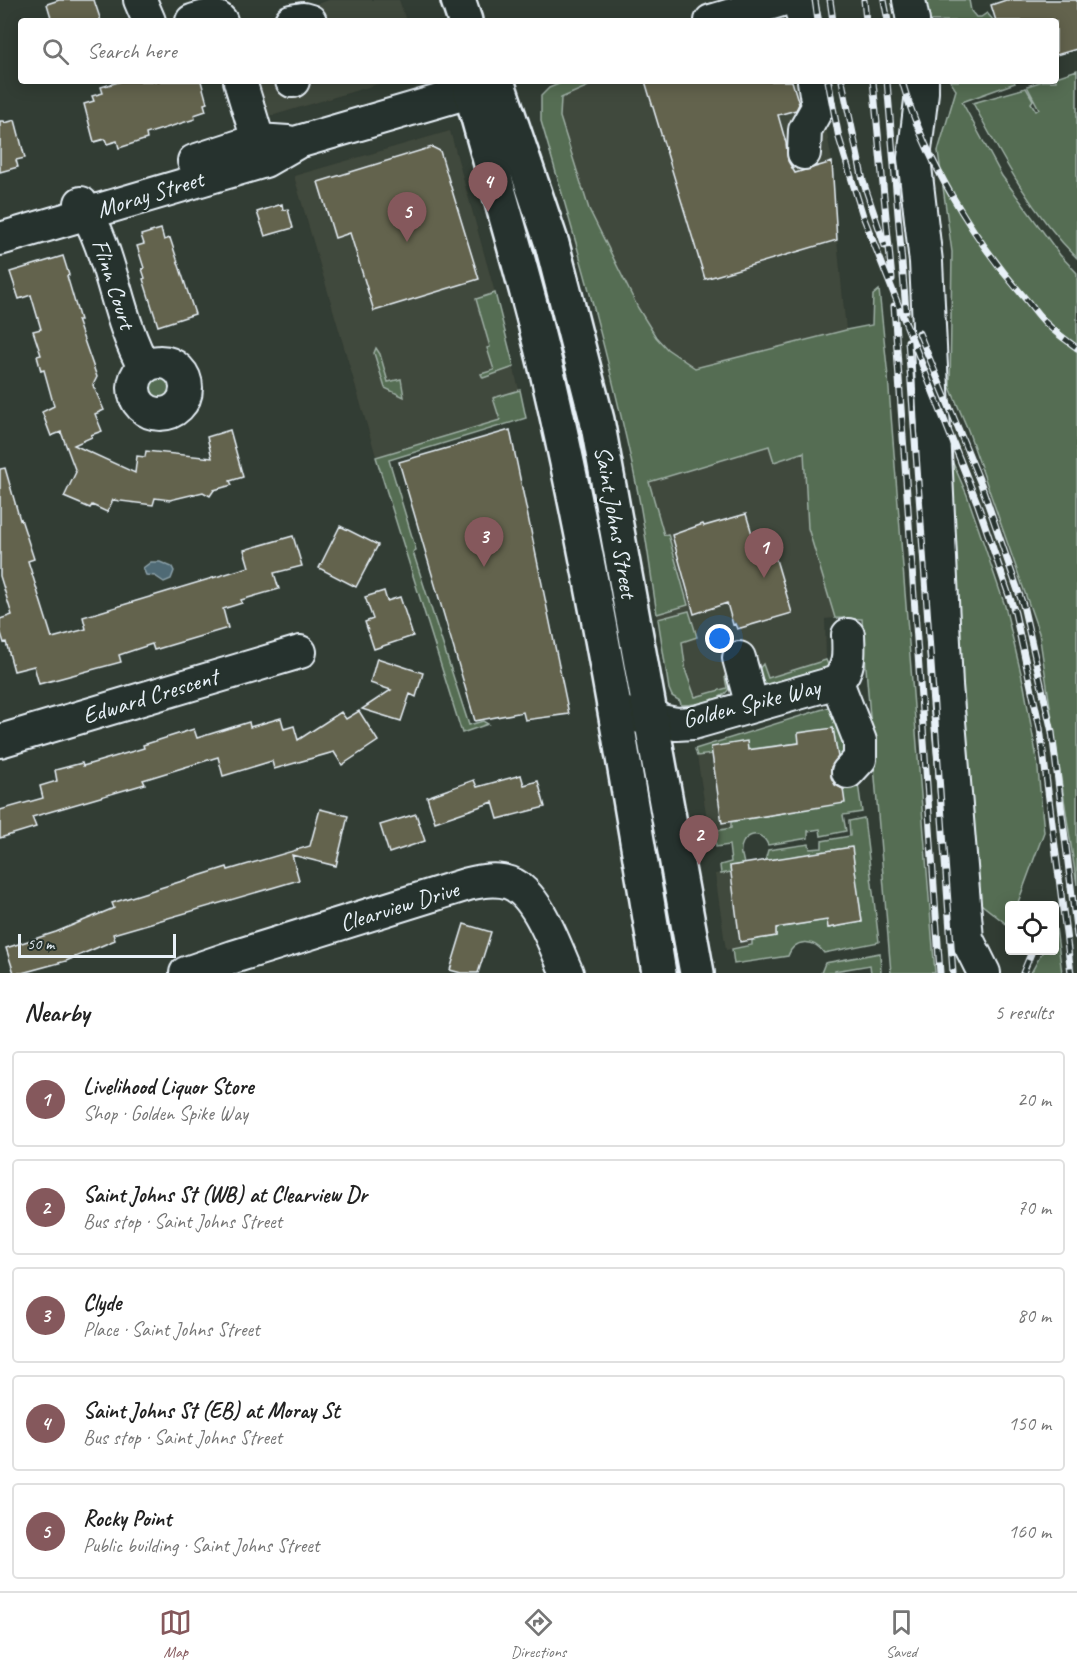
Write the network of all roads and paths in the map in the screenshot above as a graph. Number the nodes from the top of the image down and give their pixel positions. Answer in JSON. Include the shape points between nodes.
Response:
{"nodes":[{"id":1,"x":140,"y":0,"type":"edge"},
{"id":2,"x":458,"y":0,"type":"edge"},
{"id":3,"x":782,"y":0,"type":"edge"},
{"id":4,"x":800,"y":0,"type":"edge"},
{"id":5,"x":909,"y":0,"type":"edge"},
{"id":6,"x":148,"y":18,"type":"edge"},
{"id":7,"x":464,"y":18,"type":"edge"},
{"id":8,"x":721,"y":18,"type":"edge"},
{"id":9,"x":803,"y":18,"type":"edge"},
{"id":10,"x":912,"y":18,"type":"edge"},
{"id":11,"x":241,"y":84,"type":"edge"},
{"id":12,"x":490,"y":84,"type":"edge"},
{"id":13,"x":814,"y":84,"type":"edge"},
{"id":14,"x":922,"y":84,"type":"edge"},
{"id":15,"x":262,"y":150,"type":"junction"},
{"id":16,"x":804,"y":153,"type":"dead end"},
{"id":17,"x":84,"y":208,"type":"junction"},
{"id":18,"x":0,"y":226,"type":"edge"},
{"id":19,"x":0,"y":239,"type":"edge"},
{"id":20,"x":144,"y":367,"type":"dead end"},
{"id":21,"x":848,"y":636,"type":"dead end"},
{"id":22,"x":300,"y":652,"type":"dead end"},
{"id":23,"x":739,"y":658,"type":"dead end"},
{"id":24,"x":837,"y":682,"type":"junction"},
{"id":25,"x":752,"y":706,"type":"junction"},
{"id":26,"x":616,"y":712,"type":"junction"},
{"id":27,"x":651,"y":719,"type":"junction"},
{"id":28,"x":0,"y":741,"type":"edge"},
{"id":29,"x":848,"y":772,"type":"dead end"},
{"id":30,"x":186,"y":973,"type":"edge"},
{"id":31,"x":567,"y":973,"type":"edge"},
{"id":32,"x":659,"y":973,"type":"edge"},
{"id":33,"x":697,"y":973,"type":"edge"},
{"id":34,"x":984,"y":973,"type":"edge"}],
"edges":[{"from":1,"to":6,"type":"street"},
{"from":2,"to":7,"type":"main road"},
{"from":3,"to":8,"type":"street"},
{"from":4,"to":9,"type":"street"},
{"from":5,"to":10,"type":"street"},
{"from":11,"to":15,"type":"street"},
{"from":12,"to":15,"type":"street","name":"Moray Street"},
{"from":12,"to":26,"type":"main road","name":"Saint Johns Street","via":[[525,285],[547,372]]},
{"from":12,"to":27,"type":"main road","name":"Saint Johns Street","via":[[552,244],[597,420]]},
{"from":13,"to":16,"type":"street","via":[[818,107],[805,130]]},
{"from":14,"to":34,"type":"street","via":[[914,158],[926,262],[946,685],[967,939]]},
{"from":15,"to":17,"type":"street","name":"Moray Street","via":[[219,152]]},
{"from":17,"to":18,"type":"street","name":"Moray Street"},
{"from":17,"to":19,"type":"street","name":"Moray Street"},
{"from":17,"to":20,"type":"street","name":"Flinn Court","via":[[98,233]]},
{"from":21,"to":24,"type":"street","name":"Golden Spike Way","via":[[848,663]]},
{"from":22,"to":28,"type":"street","name":"Edward Crescent"},
{"from":23,"to":25,"type":"street"},
{"from":24,"to":25,"type":"street","name":"Golden Spike Way"},
{"from":24,"to":29,"type":"street","via":[[860,741],[860,759]]},
{"from":25,"to":27,"type":"street","name":"Golden Spike Way","via":[[693,723]]},
{"from":26,"to":27,"type":"street","name":"Golden Spike Way"},
{"from":26,"to":32,"type":"main road","name":"Saint Johns Street"},
{"from":27,"to":33,"type":"main road","name":"Saint Johns Street"},
{"from":30,"to":31,"type":"street","name":"Clearview Drive","via":[[468,884],[496,880],[510,883],[527,895]]}]}
